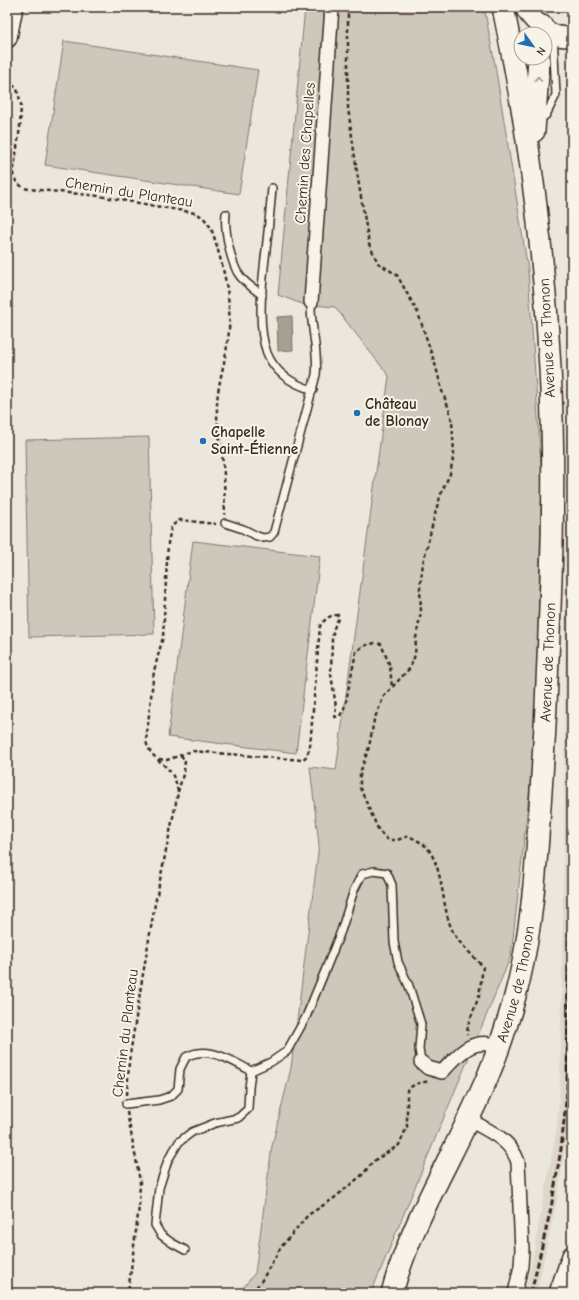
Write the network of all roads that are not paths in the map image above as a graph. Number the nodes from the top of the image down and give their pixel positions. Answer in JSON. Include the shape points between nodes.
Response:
{"nodes":[{"id":1,"x":14,"y":7,"type":"edge"},
{"id":2,"x":332,"y":7,"type":"edge"},
{"id":3,"x":503,"y":7,"type":"edge"},
{"id":4,"x":525,"y":7,"type":"edge"},
{"id":5,"x":543,"y":25,"type":"edge"},
{"id":6,"x":572,"y":37,"type":"edge"},
{"id":7,"x":7,"y":38,"type":"edge"},
{"id":8,"x":539,"y":66,"type":"edge"},
{"id":9,"x":535,"y":122,"type":"junction"},
{"id":10,"x":530,"y":159,"type":"junction"},
{"id":11,"x":272,"y":188,"type":"dead end"},
{"id":12,"x":226,"y":214,"type":"dead end"},
{"id":13,"x":262,"y":295,"type":"junction"},
{"id":14,"x":311,"y":302,"type":"joint"},
{"id":15,"x":313,"y":390,"type":"junction"},
{"id":16,"x":225,"y":523,"type":"road end"},
{"id":17,"x":499,"y":1046,"type":"junction"},
{"id":18,"x":421,"y":1062,"type":"joint"},
{"id":19,"x":251,"y":1071,"type":"junction"},
{"id":20,"x":126,"y":1104,"type":"road end"},
{"id":21,"x":468,"y":1119,"type":"junction"},
{"id":22,"x":185,"y":1250,"type":"dead end"},
{"id":23,"x":572,"y":1256,"type":"edge"},
{"id":24,"x":392,"y":1293,"type":"edge"},
{"id":25,"x":515,"y":1293,"type":"edge"},
{"id":26,"x":559,"y":1293,"type":"edge"}],
"edges":[{"from":1,"to":7,"type":"street"},
{"from":2,"to":14,"type":"street","name":"Chemin des Chapelles"},
{"from":3,"to":10,"type":"main road","name":"Avenue de Thonon"},
{"from":4,"to":5,"type":"street","via":[[529,15]]},
{"from":5,"to":6,"type":"street","via":[[559,36]]},
{"from":5,"to":9,"type":"lane","via":[[556,95],[546,115]]},
{"from":9,"to":8,"type":"main road","one_way":true},
{"from":9,"to":10,"type":"main road"},
{"from":10,"to":17,"type":"main road","name":"Avenue de Thonon","via":[[546,300],[550,371],[552,497],[548,651],[542,782],[531,910],[519,979]]},
{"from":11,"to":13,"type":"lane"},
{"from":12,"to":13,"type":"lane","via":[[227,236],[237,270],[244,280]]},
{"from":13,"to":15,"type":"lane","via":[[264,342],[272,362],[293,383]]},
{"from":14,"to":15,"type":"lane","via":[[317,370]]},
{"from":15,"to":16,"type":"lane","via":[[273,535],[263,538]]},
{"from":17,"to":18,"type":"street","via":[[478,1043],[465,1050],[442,1072],[428,1068]]},
{"from":17,"to":21,"type":"main road","name":"Avenue de Thonon"},
{"from":18,"to":19,"type":"lane","via":[[421,1024],[398,962],[394,942],[392,885],[387,873],[374,871],[362,874],[354,890],[341,931],[306,1017],[286,1051],[271,1062]]},
{"from":19,"to":20,"type":"lane","via":[[218,1055],[199,1052],[186,1057],[180,1069],[178,1089],[171,1096]]},
{"from":19,"to":22,"type":"lane","via":[[248,1109],[238,1118],[192,1132],[179,1142],[168,1160],[159,1188],[155,1225],[161,1235]]},
{"from":21,"to":24,"type":"main road","name":"Avenue de Thonon","via":[[414,1230]]},
{"from":21,"to":25,"type":"street","via":[[504,1140],[513,1150],[518,1162],[522,1258]]},
{"from":23,"to":26,"type":"street"}]}
